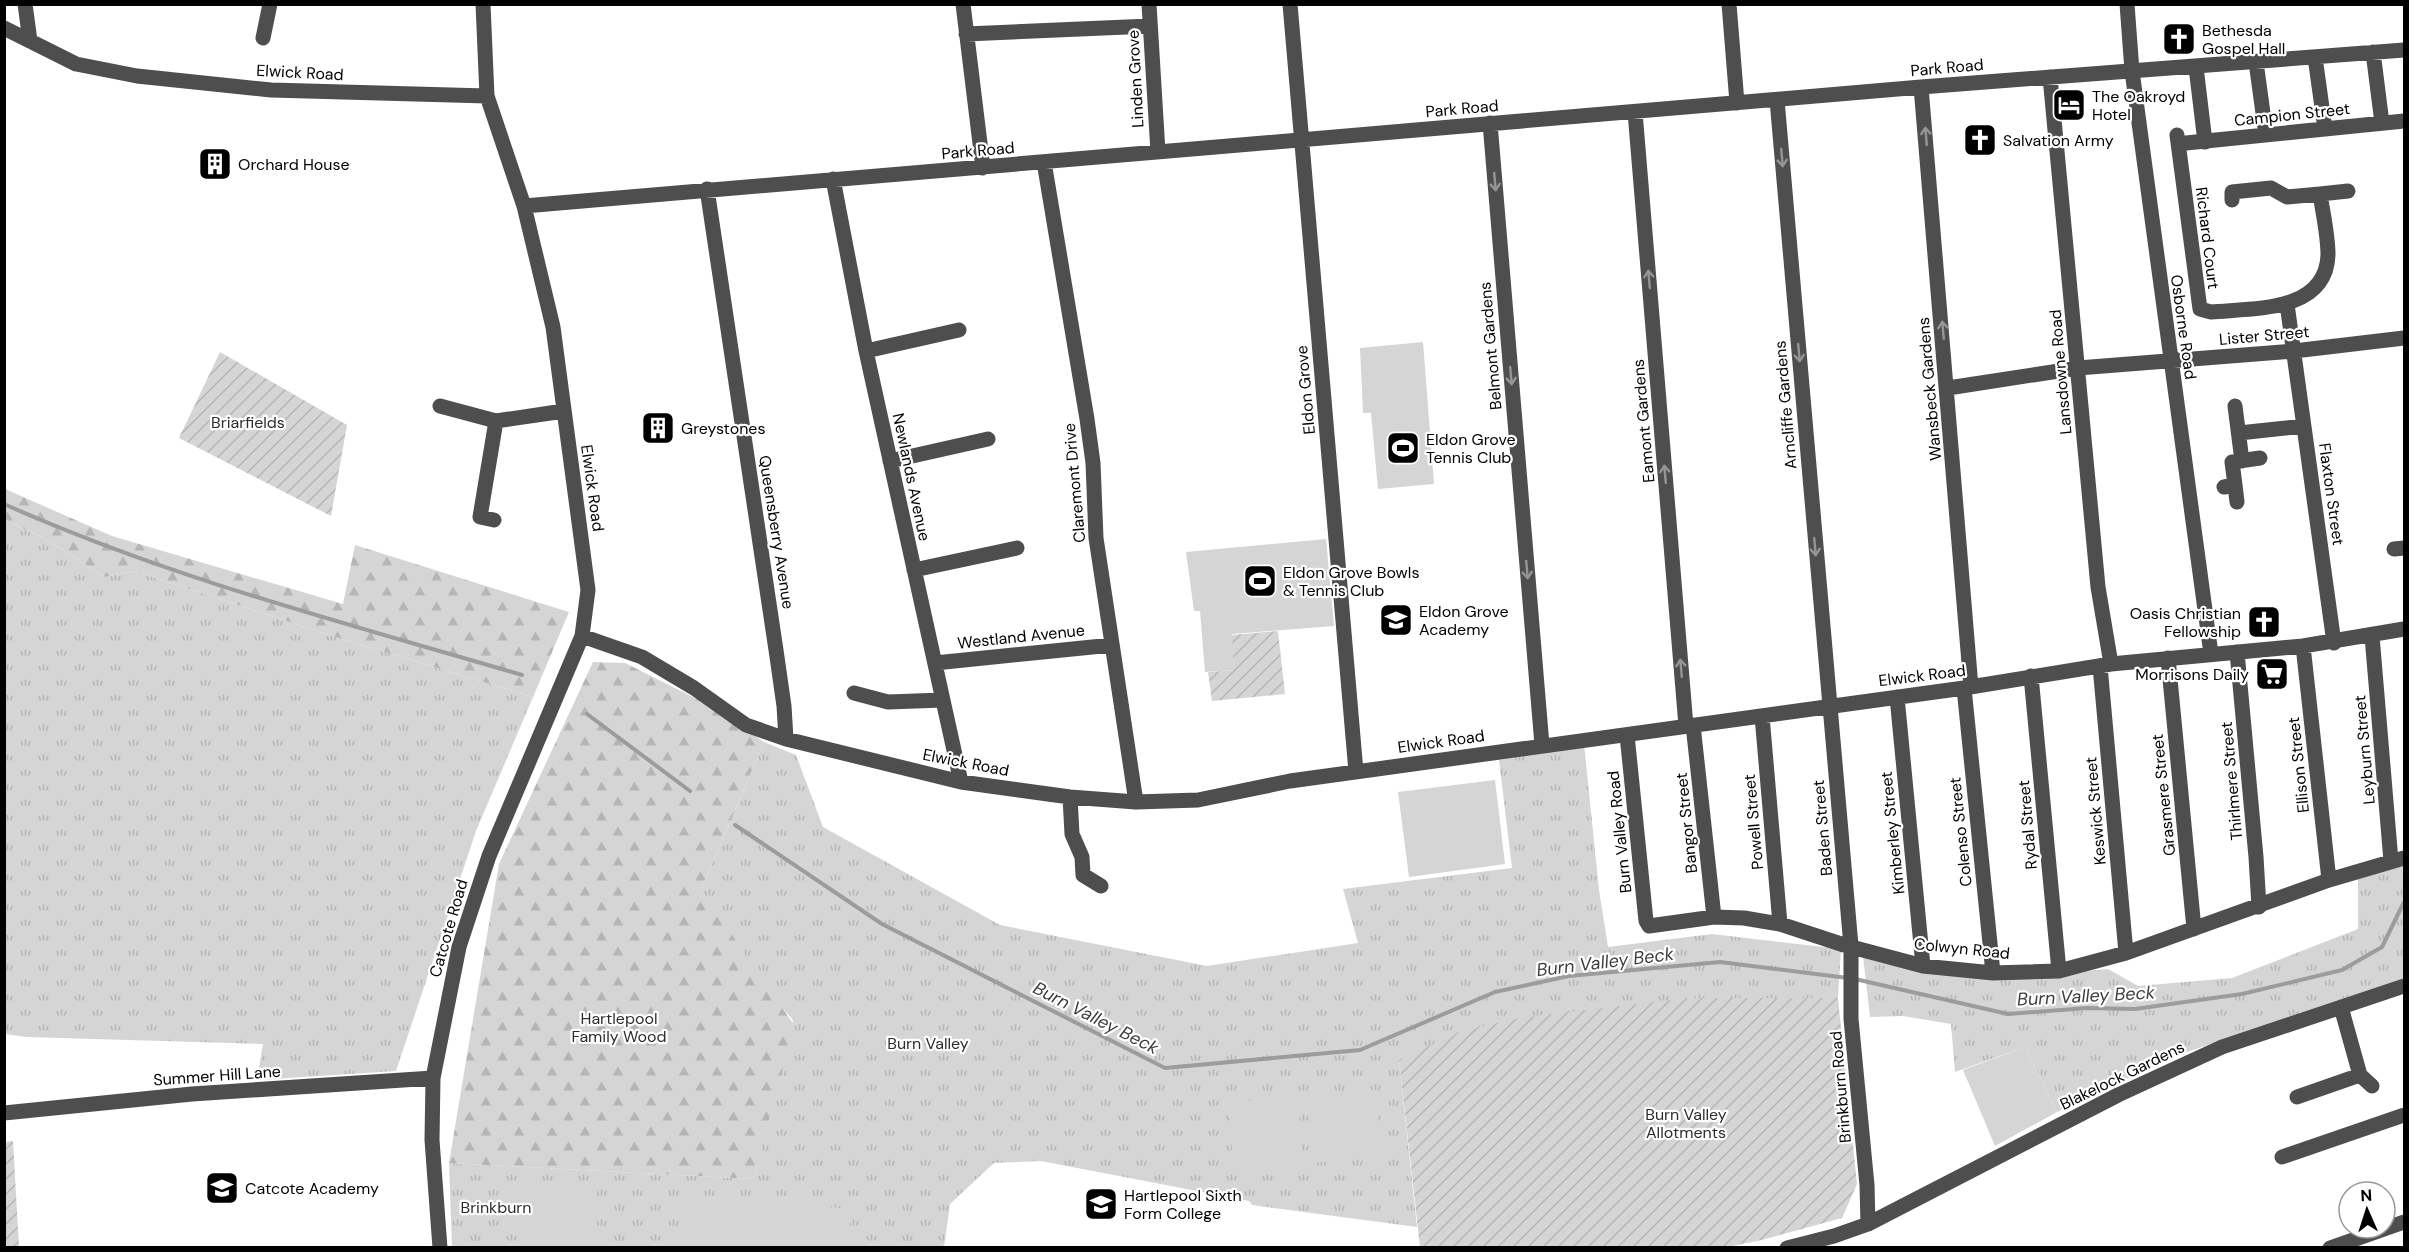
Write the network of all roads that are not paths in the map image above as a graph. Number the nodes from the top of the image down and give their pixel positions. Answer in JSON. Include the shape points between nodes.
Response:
{"nodes":[{"id":1,"x":25,"y":4,"type":"edge"},
{"id":2,"x":270,"y":4,"type":"edge"},
{"id":3,"x":483,"y":4,"type":"edge"},
{"id":4,"x":963,"y":4,"type":"edge"},
{"id":5,"x":1149,"y":4,"type":"edge"},
{"id":6,"x":1290,"y":4,"type":"edge"},
{"id":7,"x":1729,"y":4,"type":"edge"},
{"id":8,"x":2127,"y":4,"type":"edge"},
{"id":9,"x":1150,"y":26,"type":"junction"},
{"id":10,"x":4,"y":28,"type":"edge"},
{"id":11,"x":966,"y":34,"type":"junction"},
{"id":12,"x":264,"y":38,"type":"dead end"},
{"id":13,"x":30,"y":41,"type":"junction"},
{"id":14,"x":2404,"y":50,"type":"edge"},
{"id":15,"x":2373,"y":52,"type":"junction"},
{"id":16,"x":2315,"y":57,"type":"junction"},
{"id":17,"x":2256,"y":62,"type":"junction"},
{"id":18,"x":2196,"y":67,"type":"junction"},
{"id":19,"x":2132,"y":70,"type":"junction"},
{"id":20,"x":2050,"y":77,"type":"junction"},
{"id":21,"x":1922,"y":87,"type":"junction"},
{"id":22,"x":487,"y":96,"type":"junction"},
{"id":23,"x":1777,"y":100,"type":"junction"},
{"id":24,"x":1737,"y":103,"type":"junction"},
{"id":25,"x":1635,"y":112,"type":"junction"},
{"id":26,"x":2404,"y":121,"type":"edge"},
{"id":27,"x":1490,"y":123,"type":"junction"},
{"id":28,"x":2382,"y":123,"type":"junction"},
{"id":29,"x":2325,"y":129,"type":"junction"},
{"id":30,"x":2266,"y":135,"type":"junction"},
{"id":31,"x":2182,"y":139,"type":"joint"},
{"id":32,"x":1302,"y":140,"type":"junction"},
{"id":33,"x":2205,"y":142,"type":"junction"},
{"id":34,"x":1158,"y":152,"type":"junction"},
{"id":35,"x":1044,"y":162,"type":"junction"},
{"id":36,"x":983,"y":168,"type":"junction"},
{"id":37,"x":833,"y":178,"type":"junction"},
{"id":38,"x":707,"y":189,"type":"junction"},
{"id":39,"x":2348,"y":191,"type":"dead end"},
{"id":40,"x":2320,"y":194,"type":"junction"},
{"id":41,"x":2232,"y":200,"type":"dead end"},
{"id":42,"x":524,"y":206,"type":"junction"},
{"id":43,"x":2287,"y":304,"type":"junction"},
{"id":44,"x":959,"y":330,"type":"dead end"},
{"id":45,"x":2404,"y":338,"type":"edge"},
{"id":46,"x":866,"y":351,"type":"junction"},
{"id":47,"x":2294,"y":351,"type":"junction"},
{"id":48,"x":2171,"y":360,"type":"junction"},
{"id":49,"x":2078,"y":368,"type":"junction"},
{"id":50,"x":1948,"y":388,"type":"junction"},
{"id":51,"x":440,"y":406,"type":"dead end"},
{"id":52,"x":2235,"y":406,"type":"dead end"},
{"id":53,"x":564,"y":411,"type":"junction"},
{"id":54,"x":496,"y":421,"type":"junction"},
{"id":55,"x":2304,"y":426,"type":"junction"},
{"id":56,"x":2239,"y":433,"type":"junction"},
{"id":57,"x":988,"y":439,"type":"dead end"},
{"id":58,"x":2260,"y":458,"type":"dead end"},
{"id":59,"x":890,"y":461,"type":"junction"},
{"id":60,"x":2242,"y":461,"type":"junction"},
{"id":61,"x":2237,"y":502,"type":"dead end"},
{"id":62,"x":464,"y":515,"type":"dead end"},
{"id":63,"x":1017,"y":548,"type":"dead end"},
{"id":64,"x":914,"y":570,"type":"junction"},
{"id":65,"x":2404,"y":629,"type":"edge"},
{"id":66,"x":582,"y":636,"type":"junction"},
{"id":67,"x":2372,"y":636,"type":"junction"},
{"id":68,"x":2334,"y":643,"type":"junction"},
{"id":69,"x":1112,"y":645,"type":"junction"},
{"id":70,"x":2303,"y":646,"type":"junction"},
{"id":71,"x":2237,"y":652,"type":"junction"},
{"id":72,"x":2211,"y":654,"type":"junction"},
{"id":73,"x":2168,"y":658,"type":"junction"},
{"id":74,"x":935,"y":663,"type":"junction"},
{"id":75,"x":2106,"y":665,"type":"junction"},
{"id":76,"x":2031,"y":676,"type":"junction"},
{"id":77,"x":1968,"y":688,"type":"junction"},
{"id":78,"x":862,"y":690,"type":"dead end"},
{"id":79,"x":1897,"y":697,"type":"junction"},
{"id":80,"x":944,"y":700,"type":"junction"},
{"id":81,"x":1828,"y":706,"type":"junction"},
{"id":82,"x":1762,"y":716,"type":"junction"},
{"id":83,"x":1689,"y":726,"type":"junction"},
{"id":84,"x":1627,"y":735,"type":"junction"},
{"id":85,"x":786,"y":739,"type":"junction"},
{"id":86,"x":1542,"y":745,"type":"junction"},
{"id":87,"x":1356,"y":772,"type":"junction"},
{"id":88,"x":961,"y":782,"type":"junction"},
{"id":89,"x":1070,"y":797,"type":"junction"},
{"id":90,"x":1136,"y":802,"type":"junction"},
{"id":91,"x":2393,"y":861,"type":"edge"},
{"id":92,"x":2329,"y":880,"type":"junction"},
{"id":93,"x":1101,"y":886,"type":"dead end"},
{"id":94,"x":2259,"y":907,"type":"junction"},
{"id":95,"x":1714,"y":917,"type":"junction"},
{"id":96,"x":1780,"y":924,"type":"junction"},
{"id":97,"x":1648,"y":926,"type":"joint"},
{"id":98,"x":2194,"y":929,"type":"junction"},
{"id":99,"x":1851,"y":946,"type":"junction"},
{"id":100,"x":2126,"y":953,"type":"junction"},
{"id":101,"x":1923,"y":966,"type":"junction"},
{"id":102,"x":2059,"y":971,"type":"junction"},
{"id":103,"x":1992,"y":973,"type":"junction"},
{"id":104,"x":2404,"y":986,"type":"edge"},
{"id":105,"x":2341,"y":1007,"type":"junction"},
{"id":106,"x":2360,"y":1075,"type":"junction"},
{"id":107,"x":433,"y":1078,"type":"junction"},
{"id":108,"x":2372,"y":1086,"type":"dead end"},
{"id":109,"x":2297,"y":1097,"type":"dead end"},
{"id":110,"x":4,"y":1113,"type":"edge"},
{"id":111,"x":2404,"y":1115,"type":"edge"},
{"id":112,"x":2282,"y":1157,"type":"dead end"},
{"id":113,"x":2404,"y":1222,"type":"edge"},
{"id":114,"x":1868,"y":1224,"type":"junction"},
{"id":115,"x":1791,"y":1247,"type":"edge"},
{"id":116,"x":440,"y":1248,"type":"edge"},
{"id":117,"x":2330,"y":1248,"type":"edge"}],
"edges":[{"from":1,"to":13,"type":"street"},
{"from":2,"to":12,"type":"street"},
{"from":3,"to":22,"type":"street"},
{"from":4,"to":11,"type":"street"},
{"from":5,"to":9,"type":"street","name":"Linden Grove"},
{"from":6,"to":32,"type":"street","name":"Eldon Grove"},
{"from":7,"to":24,"type":"street"},
{"from":8,"to":19,"type":"street","name":"Osborne Road"},
{"from":9,"to":11,"type":"street"},
{"from":9,"to":34,"type":"street","name":"Linden Grove"},
{"from":10,"to":13,"type":"street","name":"Elwick Road"},
{"from":11,"to":36,"type":"street"},
{"from":13,"to":22,"type":"street","name":"Elwick Road","via":[[76,64],[137,76],[271,90]]},
{"from":14,"to":15,"type":"street","name":"Park Road"},
{"from":15,"to":16,"type":"street","name":"Park Road"},
{"from":15,"to":28,"type":"street"},
{"from":16,"to":17,"type":"street","name":"Park Road"},
{"from":16,"to":29,"type":"street"},
{"from":17,"to":18,"type":"street","name":"Park Road"},
{"from":17,"to":30,"type":"street"},
{"from":18,"to":19,"type":"street","name":"Park Road"},
{"from":18,"to":33,"type":"street"},
{"from":19,"to":20,"type":"street","name":"Park Road"},
{"from":19,"to":48,"type":"street","name":"Osborne Road"},
{"from":20,"to":21,"type":"street","name":"Park Road"},
{"from":20,"to":49,"type":"street","name":"Lansdowne Road"},
{"from":21,"to":23,"type":"street","name":"Park Road"},
{"from":50,"to":21,"type":"street","name":"Wansbeck Gardens","one_way":true},
{"from":22,"to":42,"type":"street","name":"Elwick Road"},
{"from":23,"to":24,"type":"street","name":"Park Road"},
{"from":23,"to":81,"type":"street","name":"Arncliffe Gardens","one_way":true},
{"from":24,"to":25,"type":"street","name":"Park Road"},
{"from":25,"to":27,"type":"street","name":"Park Road"},
{"from":83,"to":25,"type":"street","name":"Eamont Gardens","one_way":true},
{"from":26,"to":28,"type":"street","name":"Campion Street"},
{"from":27,"to":32,"type":"street","name":"Park Road"},
{"from":27,"to":86,"type":"street","name":"Belmont Gardens","one_way":true},
{"from":28,"to":29,"type":"street","name":"Campion Street"},
{"from":29,"to":30,"type":"street","name":"Campion Street"},
{"from":30,"to":33,"type":"street","name":"Campion Street"},
{"from":31,"to":33,"type":"street","name":"Campion Street"},
{"from":31,"to":43,"type":"street","name":"Richard Court","via":[[2200,309],[2211,312]]},
{"from":32,"to":34,"type":"street","name":"Park Road"},
{"from":32,"to":87,"type":"street","name":"Eldon Grove"},
{"from":34,"to":35,"type":"street","name":"Park Road"},
{"from":35,"to":36,"type":"street","name":"Park Road"},
{"from":35,"to":69,"type":"street","name":"Claremont Drive","via":[[1087,419],[1096,538]]},
{"from":36,"to":37,"type":"street","name":"Park Road"},
{"from":37,"to":38,"type":"street","name":"Park Road"},
{"from":37,"to":46,"type":"street","name":"Newlands Avenue"},
{"from":38,"to":42,"type":"street","name":"Park Road"},
{"from":38,"to":85,"type":"street","name":"Queensberry Avenue"},
{"from":39,"to":40,"type":"street","name":"Richard Court"},
{"from":40,"to":41,"type":"street","name":"Richard Court","via":[[2287,197],[2271,188],[2232,192]]},
{"from":40,"to":43,"type":"street","name":"Richard Court","via":[[2328,255],[2324,274],[2315,288]]},
{"from":42,"to":53,"type":"street","name":"Elwick Road","via":[[553,327]]},
{"from":43,"to":47,"type":"street","name":"Flaxton Street"},
{"from":44,"to":46,"type":"street"},
{"from":45,"to":47,"type":"street","name":"Lister Street"},
{"from":46,"to":59,"type":"street","name":"Newlands Avenue"},
{"from":47,"to":48,"type":"street","name":"Lister Street"},
{"from":47,"to":55,"type":"street","name":"Flaxton Street"},
{"from":48,"to":49,"type":"street","name":"Lister Street"},
{"from":48,"to":72,"type":"street","name":"Osborne Road"},
{"from":49,"to":50,"type":"street","name":"Lister Street"},
{"from":49,"to":75,"type":"street","name":"Lansdowne Road"},
{"from":50,"to":77,"type":"street","name":"Wansbeck Gardens"},
{"from":51,"to":54,"type":"street"},
{"from":52,"to":56,"type":"street"},
{"from":53,"to":54,"type":"street"},
{"from":53,"to":66,"type":"street","name":"Elwick Road","via":[[588,590]]},
{"from":54,"to":62,"type":"street","via":[[487,519]]},
{"from":55,"to":56,"type":"street"},
{"from":55,"to":68,"type":"street","name":"Flaxton Street"},
{"from":56,"to":60,"type":"street"},
{"from":57,"to":59,"type":"street"},
{"from":58,"to":60,"type":"street"},
{"from":59,"to":64,"type":"street","name":"Newlands Avenue"},
{"from":60,"to":61,"type":"street","via":[[2232,462],[2230,486]]},
{"from":63,"to":64,"type":"street"},
{"from":64,"to":74,"type":"street","name":"Newlands Avenue"},
{"from":65,"to":67,"type":"street","name":"Elwick Road"},
{"from":66,"to":85,"type":"street","name":"Elwick Road","via":[[642,657],[746,725]]},
{"from":66,"to":107,"type":"street","name":"Catcote Road","via":[[489,856],[459,947]]},
{"from":67,"to":68,"type":"street","name":"Elwick Road"},
{"from":67,"to":91,"type":"street","name":"Leyburn Street"},
{"from":68,"to":70,"type":"street","name":"Elwick Road"},
{"from":69,"to":74,"type":"street","name":"Westland Avenue"},
{"from":69,"to":90,"type":"street","name":"Claremont Drive"},
{"from":70,"to":71,"type":"street","name":"Elwick Road"},
{"from":70,"to":92,"type":"street","name":"Ellison Street"},
{"from":71,"to":72,"type":"street","name":"Elwick Road"},
{"from":71,"to":94,"type":"street","name":"Thirlmere Street"},
{"from":72,"to":73,"type":"street","name":"Elwick Road"},
{"from":73,"to":75,"type":"street","name":"Elwick Road"},
{"from":73,"to":98,"type":"street","name":"Grasmere Street"},
{"from":74,"to":80,"type":"street","name":"Newlands Avenue"},
{"from":75,"to":76,"type":"street","name":"Elwick Road"},
{"from":75,"to":100,"type":"street","name":"Keswick Street"},
{"from":76,"to":77,"type":"street","name":"Elwick Road"},
{"from":76,"to":102,"type":"street","name":"Rydal Street"},
{"from":77,"to":79,"type":"street","name":"Elwick Road"},
{"from":77,"to":103,"type":"street","name":"Colenso Street"},
{"from":78,"to":80,"type":"street","via":[[888,702]]},
{"from":79,"to":81,"type":"street","name":"Elwick Road"},
{"from":79,"to":101,"type":"street","name":"Kimberley Street"},
{"from":80,"to":88,"type":"street","name":"Newlands Avenue"},
{"from":81,"to":82,"type":"street","name":"Elwick Road"},
{"from":81,"to":99,"type":"street","name":"Baden Street"},
{"from":82,"to":83,"type":"street","name":"Elwick Road"},
{"from":82,"to":96,"type":"street","name":"Powell Street"},
{"from":83,"to":84,"type":"street","name":"Elwick Road"},
{"from":83,"to":95,"type":"street","name":"Bangor Street"},
{"from":84,"to":86,"type":"street","name":"Elwick Road"},
{"from":84,"to":97,"type":"street","name":"Burn Valley Road"},
{"from":85,"to":88,"type":"street","name":"Elwick Road"},
{"from":86,"to":87,"type":"street","name":"Elwick Road"},
{"from":87,"to":90,"type":"street","name":"Elwick Road","via":[[1198,800]]},
{"from":88,"to":89,"type":"street","name":"Elwick Road"},
{"from":89,"to":90,"type":"street","name":"Elwick Road"},
{"from":89,"to":93,"type":"street","via":[[1072,834],[1082,857],[1077,877]]},
{"from":91,"to":92,"type":"street","name":"Colwyn Road"},
{"from":92,"to":94,"type":"street","name":"Colwyn Road"},
{"from":94,"to":98,"type":"street","name":"Colwyn Road"},
{"from":95,"to":96,"type":"street","name":"Colwyn Road"},
{"from":95,"to":97,"type":"street","name":"Colwyn Road"},
{"from":96,"to":99,"type":"street","name":"Colwyn Road"},
{"from":98,"to":100,"type":"street","name":"Colwyn Road"},
{"from":99,"to":101,"type":"street","name":"Colwyn Road"},
{"from":99,"to":114,"type":"street","name":"Brinkburn Road"},
{"from":100,"to":102,"type":"street","name":"Colwyn Road"},
{"from":101,"to":103,"type":"street","name":"Colwyn Road"},
{"from":102,"to":103,"type":"street","name":"Colwyn Road"},
{"from":104,"to":105,"type":"street","name":"Blakelock Gardens"},
{"from":105,"to":106,"type":"street"},
{"from":105,"to":114,"type":"street","name":"Blakelock Gardens","via":[[2222,1047],[2098,1105]]},
{"from":106,"to":108,"type":"street"},
{"from":106,"to":109,"type":"street"},
{"from":107,"to":110,"type":"street","name":"Summer Hill Lane","via":[[192,1094]]},
{"from":107,"to":116,"type":"street","name":"Catcote Road","via":[[432,1140]]},
{"from":111,"to":112,"type":"street"},
{"from":113,"to":117,"type":"street"},
{"from":114,"to":115,"type":"street","name":"Blakelock Gardens"}]}
